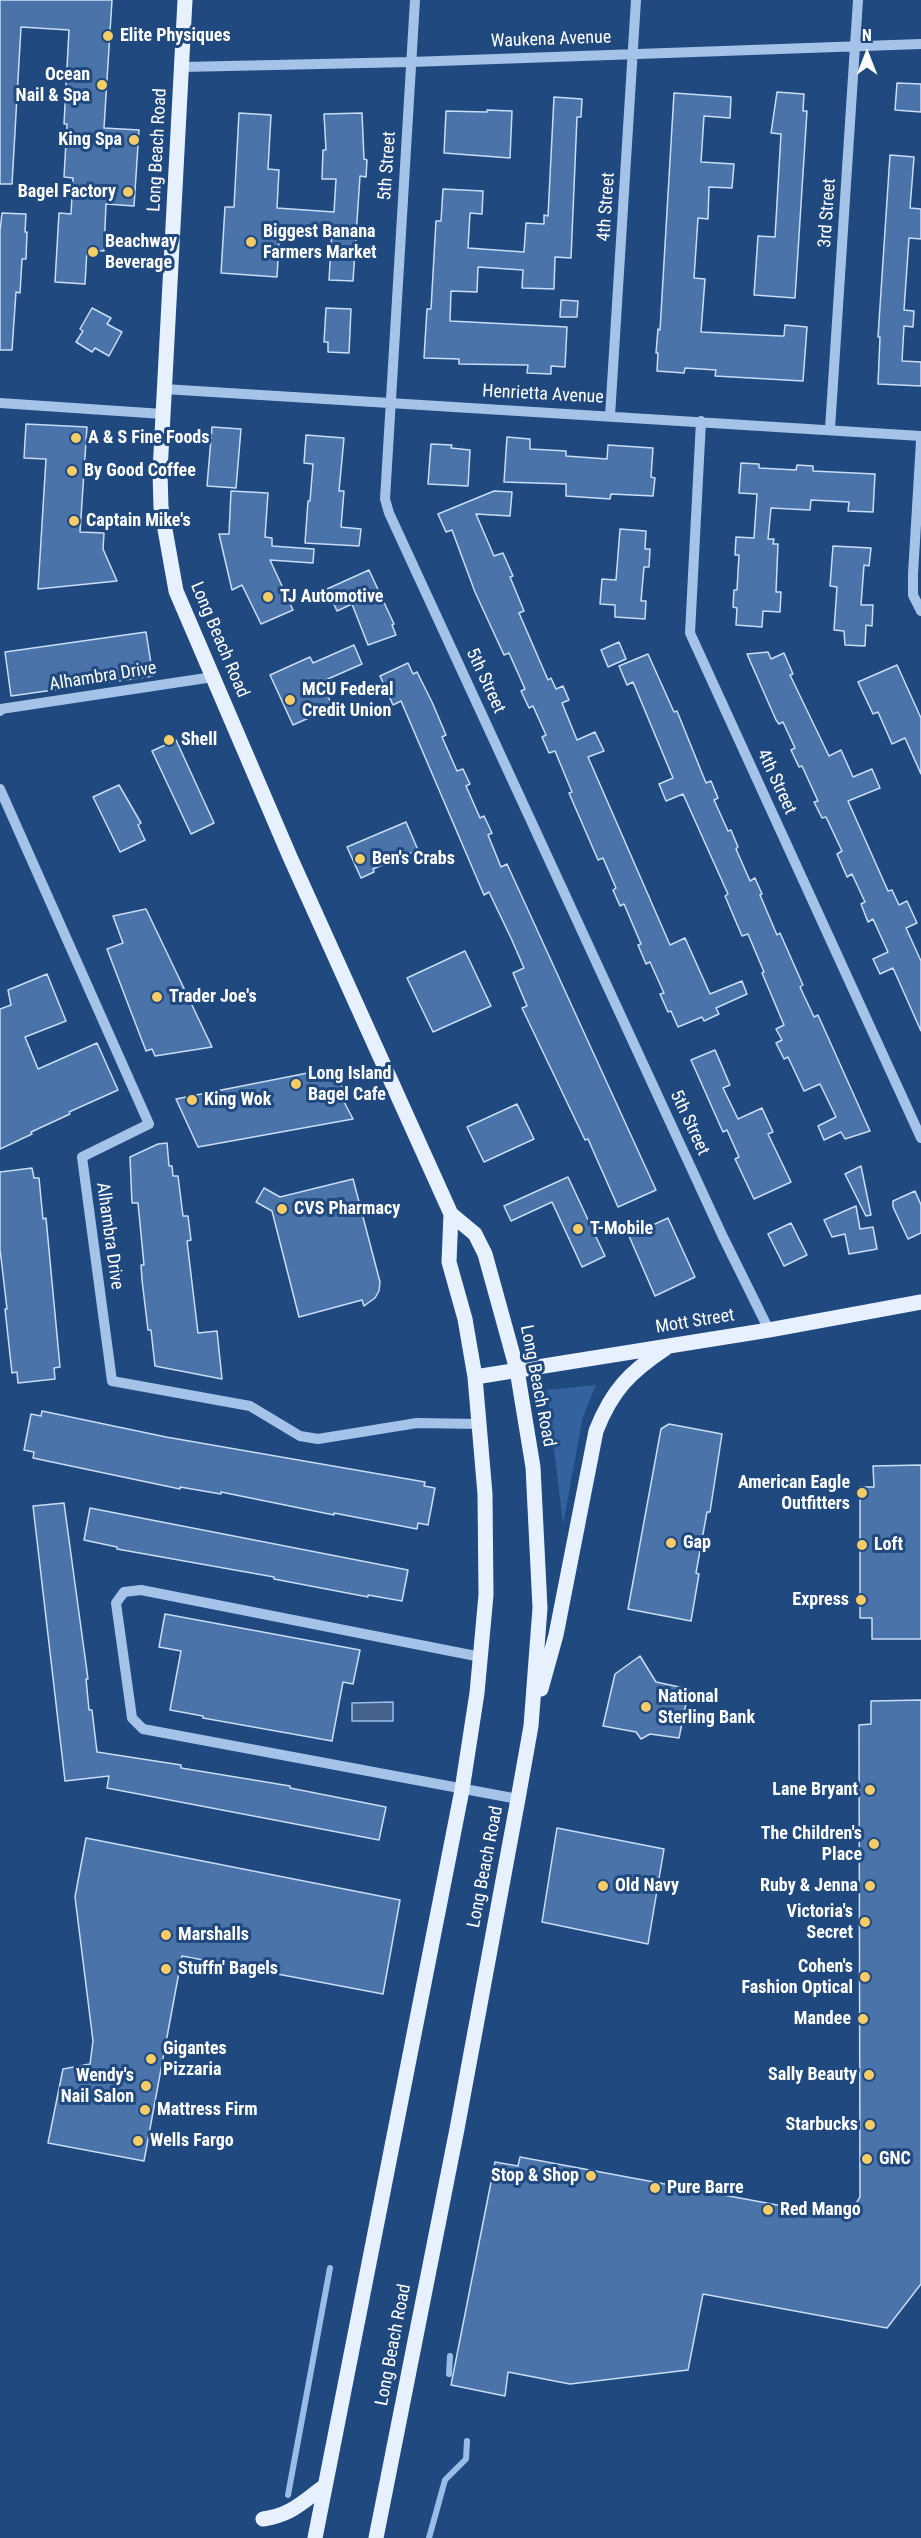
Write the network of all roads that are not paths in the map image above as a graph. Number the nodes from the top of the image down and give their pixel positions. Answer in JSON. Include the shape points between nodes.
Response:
{"nodes":[{"id":1,"x":186,"y":0,"type":"edge"},
{"id":2,"x":415,"y":0,"type":"edge"},
{"id":3,"x":636,"y":0,"type":"edge"},
{"id":4,"x":858,"y":0,"type":"edge"},
{"id":5,"x":921,"y":44,"type":"edge"},
{"id":6,"x":855,"y":46,"type":"junction"},
{"id":7,"x":633,"y":54,"type":"junction"},
{"id":8,"x":411,"y":62,"type":"junction"},
{"id":9,"x":182,"y":67,"type":"junction"},
{"id":10,"x":164,"y":389,"type":"junction"},
{"id":11,"x":390,"y":402,"type":"junction"},
{"id":12,"x":0,"y":403,"type":"edge"},
{"id":13,"x":163,"y":414,"type":"junction"},
{"id":14,"x":610,"y":416,"type":"junction"},
{"id":15,"x":701,"y":421,"type":"junction"},
{"id":16,"x":830,"y":429,"type":"junction"},
{"id":17,"x":921,"y":435,"type":"edge"},
{"id":18,"x":921,"y":441,"type":"edge"},
{"id":19,"x":921,"y":611,"type":"edge"},
{"id":20,"x":213,"y":676,"type":"junction"},
{"id":21,"x":0,"y":711,"type":"edge"},
{"id":22,"x":0,"y":789,"type":"edge"},
{"id":23,"x":921,"y":1138,"type":"edge"},
{"id":24,"x":451,"y":1214,"type":"junction"},
{"id":25,"x":921,"y":1302,"type":"edge"},
{"id":26,"x":769,"y":1330,"type":"junction"},
{"id":27,"x":670,"y":1346,"type":"junction"},
{"id":28,"x":517,"y":1370,"type":"junction"},
{"id":29,"x":475,"y":1377,"type":"junction"},
{"id":30,"x":480,"y":1424,"type":"junction"},
{"id":31,"x":481,"y":1657,"type":"junction"},
{"id":32,"x":531,"y":1726,"type":"junction"},
{"id":33,"x":462,"y":1790,"type":"junction"},
{"id":34,"x":518,"y":1799,"type":"junction"},
{"id":35,"x":325,"y":2486,"type":"junction"},
{"id":36,"x":263,"y":2519,"type":"dead end"},
{"id":37,"x":315,"y":2538,"type":"edge"},
{"id":38,"x":376,"y":2538,"type":"edge"}],
"edges":[{"from":1,"to":9,"type":"main road","name":"Long Beach Road"},
{"from":2,"to":8,"type":"street","name":"5th Street"},
{"from":3,"to":7,"type":"street","name":"4th Street"},
{"from":4,"to":6,"type":"street","name":"3rd Street"},
{"from":5,"to":6,"type":"street","name":"Waukena Avenue"},
{"from":6,"to":7,"type":"street","name":"Waukena Avenue"},
{"from":6,"to":16,"type":"street","name":"3rd Street"},
{"from":7,"to":8,"type":"street","name":"Waukena Avenue"},
{"from":7,"to":14,"type":"street","name":"4th Street"},
{"from":8,"to":9,"type":"street","name":"Waukena Avenue"},
{"from":8,"to":11,"type":"street","name":"5th Street"},
{"from":9,"to":10,"type":"main road","name":"Long Beach Road"},
{"from":10,"to":11,"type":"street","name":"Henrietta Avenue"},
{"from":10,"to":13,"type":"main road","name":"Long Beach Road"},
{"from":11,"to":14,"type":"street","name":"Henrietta Avenue"},
{"from":11,"to":26,"type":"street","name":"5th Street","via":[[385,499],[389,513]]},
{"from":12,"to":13,"type":"street"},
{"from":13,"to":20,"type":"main road","name":"Long Beach Road","via":[[160,472],[168,556],[176,591]]},
{"from":14,"to":15,"type":"street","name":"Henrietta Avenue"},
{"from":15,"to":16,"type":"street","name":"Henrietta Avenue"},
{"from":15,"to":23,"type":"street","name":"4th Street","via":[[690,633]]},
{"from":16,"to":17,"type":"street","name":"Henrietta Avenue"},
{"from":18,"to":19,"type":"street","via":[[912,574],[914,595]]},
{"from":20,"to":21,"type":"street","name":"Alhambra Drive"},
{"from":20,"to":24,"type":"main road","name":"Long Beach Road"},
{"from":22,"to":30,"type":"street","name":"Alhambra Drive","via":[[149,1124],[82,1157],[112,1381],[250,1406],[300,1436],[318,1439],[417,1423]]},
{"from":24,"to":28,"type":"main road","name":"Long Beach Road","via":[[475,1233],[485,1254]]},
{"from":24,"to":29,"type":"main road","name":"Long Beach Road","via":[[449,1263],[465,1319]]},
{"from":25,"to":26,"type":"main road","name":"Mott Street"},
{"from":26,"to":27,"type":"main road","name":"Mott Street"},
{"from":27,"to":28,"type":"main road","name":"Mott Street"},
{"from":27,"to":32,"type":"main road","via":[[621,1383],[604,1410],[556,1635]]},
{"from":28,"to":29,"type":"main road","name":"Mott Street"},
{"from":28,"to":32,"type":"main road","name":"Long Beach Road","via":[[533,1467],[538,1542],[540,1608]]},
{"from":29,"to":30,"type":"main road","name":"Long Beach Road"},
{"from":30,"to":31,"type":"main road","name":"Long Beach Road","via":[[486,1595]]},
{"from":31,"to":33,"type":"main road","name":"Long Beach Road"},
{"from":31,"to":33,"type":"street","via":[[141,1590],[124,1592],[116,1603],[132,1718],[143,1729]]},
{"from":32,"to":34,"type":"main road","name":"Long Beach Road"},
{"from":33,"to":34,"type":"street"},
{"from":33,"to":35,"type":"main road","name":"Long Beach Road"},
{"from":34,"to":38,"type":"main road","name":"Long Beach Road"},
{"from":35,"to":36,"type":"main road","via":[[298,2508]]},
{"from":35,"to":37,"type":"main road","name":"Long Beach Road"}]}
